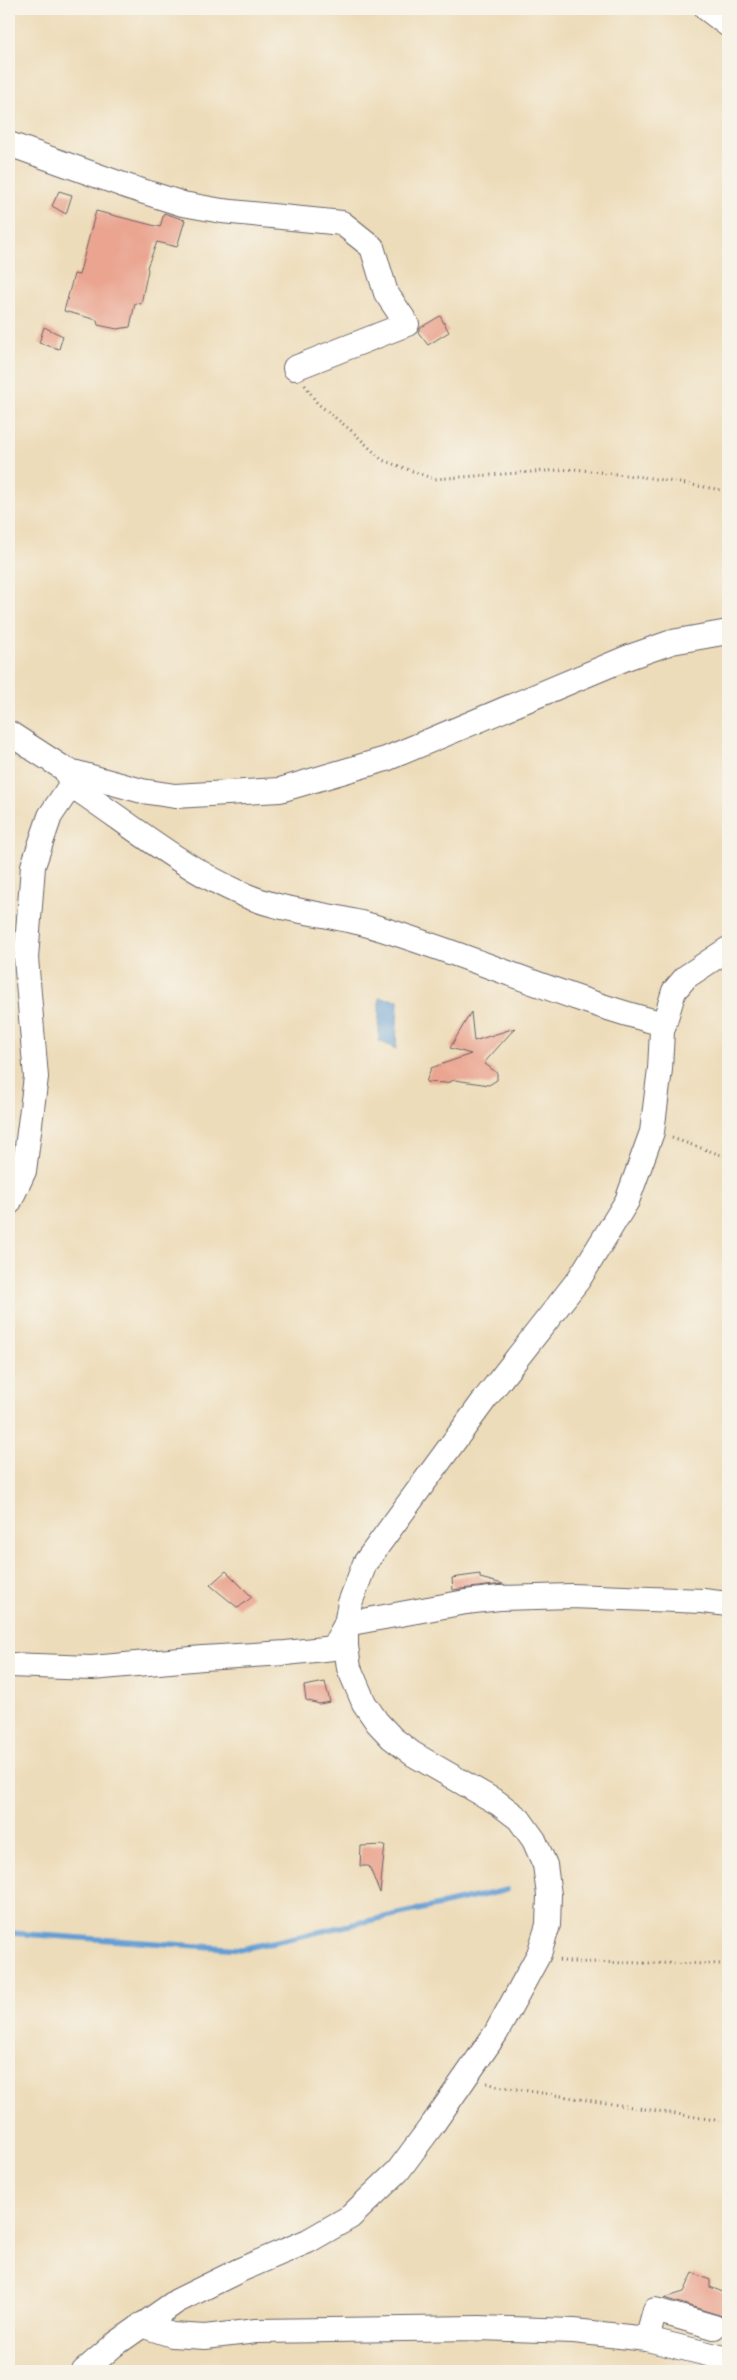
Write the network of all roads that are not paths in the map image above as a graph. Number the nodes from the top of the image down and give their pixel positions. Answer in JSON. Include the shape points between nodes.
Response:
{"nodes":[{"id":1,"x":707,"y":9,"type":"edge"},
{"id":2,"x":728,"y":25,"type":"edge"},
{"id":3,"x":9,"y":144,"type":"edge"},
{"id":4,"x":294,"y":368,"type":"road end"},
{"id":5,"x":728,"y":632,"type":"edge"},
{"id":6,"x":9,"y":733,"type":"edge"},
{"id":7,"x":69,"y":778,"type":"junction"},
{"id":8,"x":728,"y":950,"type":"edge"},
{"id":9,"x":664,"y":1024,"type":"junction"},
{"id":10,"x":9,"y":1203,"type":"edge"},
{"id":11,"x":728,"y":1604,"type":"edge"},
{"id":12,"x":346,"y":1624,"type":"junction"},
{"id":13,"x":9,"y":1665,"type":"edge"},
{"id":14,"x":141,"y":2325,"type":"junction"},
{"id":15,"x":714,"y":2327,"type":"dead end"},
{"id":16,"x":647,"y":2339,"type":"junction"},
{"id":17,"x":728,"y":2359,"type":"edge"},
{"id":18,"x":84,"y":2371,"type":"edge"}],
"edges":[{"from":1,"to":2,"type":"street"},
{"from":3,"to":4,"type":"street","via":[[183,204],[342,223],[350,229],[372,247],[386,293],[407,324]]},
{"from":5,"to":7,"type":"street","via":[[672,642],[628,657],[386,759],[280,790],[175,796]]},
{"from":6,"to":7,"type":"street"},
{"from":7,"to":9,"type":"street","via":[[162,850],[239,893],[264,902],[373,926]]},
{"from":7,"to":10,"type":"street","via":[[50,816],[33,866],[26,958],[36,1077],[24,1171]]},
{"from":8,"to":9,"type":"street","via":[[686,977],[674,991]]},
{"from":9,"to":12,"type":"street","via":[[652,1132],[627,1201],[578,1279],[365,1563]]},
{"from":11,"to":12,"type":"street","via":[[571,1596],[499,1598]]},
{"from":12,"to":13,"type":"street","via":[[333,1648],[92,1668]]},
{"from":12,"to":14,"type":"street","via":[[350,1668],[364,1703],[377,1722],[414,1754],[520,1819],[545,1865],[548,1925],[539,1954],[496,2033],[398,2171],[350,2217],[308,2241],[177,2301]]},
{"from":14,"to":16,"type":"street","via":[[172,2335],[205,2337],[256,2331],[479,2328],[574,2331]]},
{"from":14,"to":18,"type":"street"},
{"from":15,"to":16,"type":"street","via":[[655,2310]]},
{"from":16,"to":17,"type":"street"}]}
